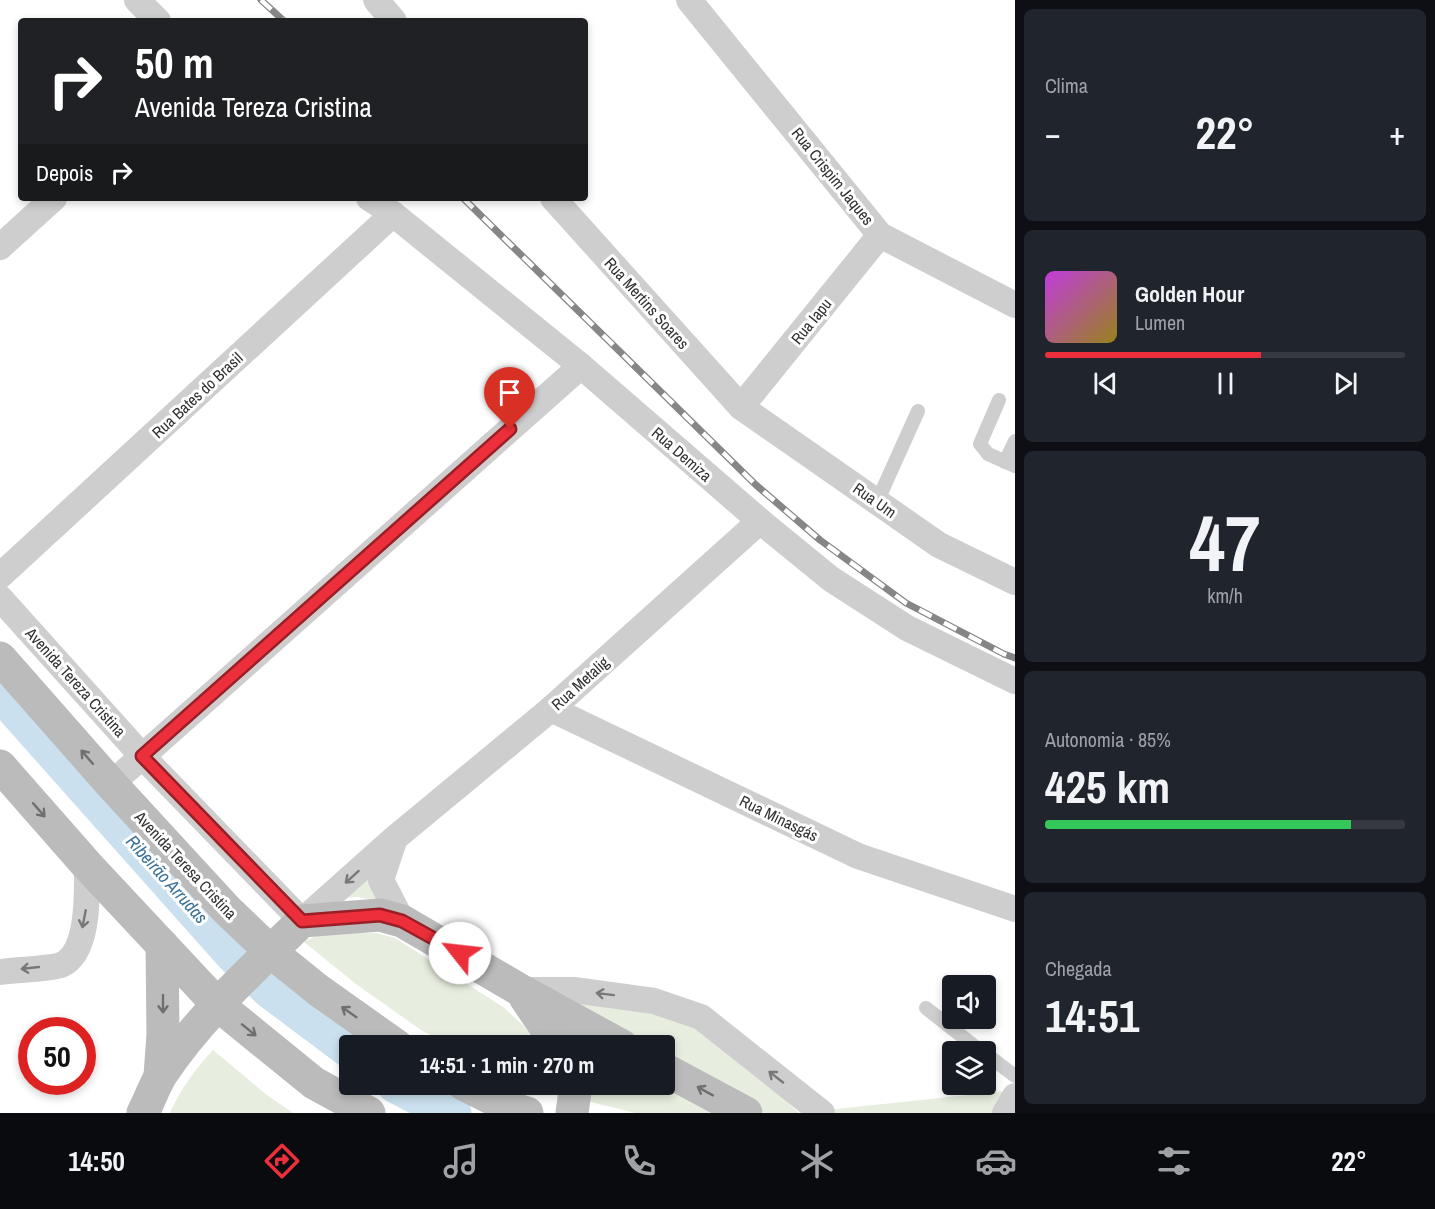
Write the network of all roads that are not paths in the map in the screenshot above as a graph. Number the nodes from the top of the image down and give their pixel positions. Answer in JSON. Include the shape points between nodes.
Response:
{"nodes":[{"id":1,"x":137,"y":0,"type":"edge"},
{"id":2,"x":376,"y":0,"type":"edge"},
{"id":3,"x":689,"y":0,"type":"edge"},
{"id":4,"x":155,"y":18,"type":"edge"},
{"id":5,"x":391,"y":18,"type":"edge"},
{"id":6,"x":51,"y":201,"type":"edge"},
{"id":7,"x":374,"y":201,"type":"edge"},
{"id":8,"x":556,"y":201,"type":"edge"},
{"id":9,"x":393,"y":214,"type":"junction"},
{"id":10,"x":880,"y":235,"type":"junction"},
{"id":11,"x":0,"y":248,"type":"edge"},
{"id":12,"x":1015,"y":305,"type":"edge"},
{"id":13,"x":581,"y":366,"type":"junction"},
{"id":14,"x":999,"y":400,"type":"dead end"},
{"id":15,"x":741,"y":408,"type":"junction"},
{"id":16,"x":918,"y":411,"type":"dead end"},
{"id":17,"x":1015,"y":441,"type":"edge"},
{"id":18,"x":1010,"y":464,"type":"edge"},
{"id":19,"x":877,"y":502,"type":"junction"},
{"id":20,"x":760,"y":521,"type":"junction"},
{"id":21,"x":0,"y":576,"type":"edge"},
{"id":22,"x":1015,"y":582,"type":"edge"},
{"id":23,"x":0,"y":598,"type":"edge"},
{"id":24,"x":0,"y":658,"type":"edge"},
{"id":25,"x":1015,"y":681,"type":"edge"},
{"id":26,"x":551,"y":709,"type":"junction"},
{"id":27,"x":142,"y":756,"type":"junction"},
{"id":28,"x":0,"y":766,"type":"edge"},
{"id":29,"x":111,"y":784,"type":"junction"},
{"id":30,"x":395,"y":838,"type":"junction"},
{"id":31,"x":87,"y":865,"type":"junction"},
{"id":32,"x":1015,"y":909,"type":"edge"},
{"id":33,"x":302,"y":921,"type":"junction"},
{"id":34,"x":402,"y":921,"type":"junction"},
{"id":35,"x":162,"y":945,"type":"junction"},
{"id":36,"x":270,"y":953,"type":"junction"},
{"id":37,"x":0,"y":972,"type":"edge"},
{"id":38,"x":520,"y":990,"type":"junction"},
{"id":39,"x":218,"y":1004,"type":"junction"},
{"id":40,"x":926,"y":1008,"type":"dead end"},
{"id":41,"x":381,"y":1035,"type":"edge"},
{"id":42,"x":551,"y":1035,"type":"edge"},
{"id":43,"x":602,"y":1035,"type":"edge"},
{"id":44,"x":969,"y":1041,"type":"edge"},
{"id":45,"x":996,"y":1062,"type":"edge"},
{"id":46,"x":675,"y":1075,"type":"edge"},
{"id":47,"x":160,"y":1076,"type":"junction"},
{"id":48,"x":1015,"y":1076,"type":"edge"},
{"id":49,"x":484,"y":1095,"type":"edge"},
{"id":50,"x":574,"y":1095,"type":"edge"},
{"id":51,"x":1015,"y":1096,"type":"edge"},
{"id":52,"x":143,"y":1113,"type":"edge"},
{"id":53,"x":369,"y":1113,"type":"edge"},
{"id":54,"x":527,"y":1113,"type":"edge"},
{"id":55,"x":572,"y":1113,"type":"edge"},
{"id":56,"x":746,"y":1113,"type":"edge"},
{"id":57,"x":822,"y":1113,"type":"edge"},
{"id":58,"x":1005,"y":1113,"type":"edge"}],
"edges":[{"from":1,"to":4,"type":"street"},
{"from":2,"to":5,"type":"street"},
{"from":3,"to":10,"type":"street","name":"Rua Crispim Jaques"},
{"from":6,"to":11,"type":"street"},
{"from":7,"to":9,"type":"street","name":"Rua Demiza"},
{"from":8,"to":15,"type":"street","name":"Rua Mertins Soares"},
{"from":9,"to":13,"type":"street","name":"Rua Demiza"},
{"from":9,"to":21,"type":"street","name":"Rua Bates do Brasil"},
{"from":10,"to":12,"type":"street","name":"Rua Crispim Jaques"},
{"from":10,"to":15,"type":"street","name":"Rua Iapu"},
{"from":13,"to":20,"type":"street","name":"Rua Demiza"},
{"from":13,"to":27,"type":"street"},
{"from":14,"to":18,"type":"lane","via":[[980,444],[988,454]]},
{"from":15,"to":19,"type":"street","name":"Rua Um"},
{"from":16,"to":19,"type":"lane"},
{"from":17,"to":18,"type":"lane"},
{"from":19,"to":22,"type":"street","name":"Rua Um","via":[[939,545]]},
{"from":20,"to":25,"type":"street","name":"Rua Demiza","via":[[831,579],[907,628]]},
{"from":20,"to":26,"type":"street","name":"Rua Metalig"},
{"from":23,"to":27,"type":"street","name":"Avenida Tereza Cristina"},
{"from":29,"to":24,"type":"main road","name":"Avenida Teresa Cristina","one_way":true},
{"from":26,"to":30,"type":"street","name":"Rua Metalig"},
{"from":26,"to":32,"type":"street","name":"Rua Minasgás","via":[[858,856]]},
{"from":27,"to":29,"type":"street"},
{"from":27,"to":33,"type":"street","name":"Avenida Tereza Cristina"},
{"from":28,"to":31,"type":"main road","one_way":true},
{"from":29,"to":36,"type":"main road","name":"Avenida Teresa Cristina"},
{"from":30,"to":33,"type":"street","name":"Rua Metalig","one_way":true},
{"from":30,"to":34,"type":"street","via":[[381,880]]},
{"from":31,"to":35,"type":"main road"},
{"from":31,"to":37,"type":"street","one_way":true,"via":[[88,903],[80,942],[72,956],[60,965]]},
{"from":33,"to":34,"type":"main road","via":[[380,915]]},
{"from":33,"to":36,"type":"main road","name":"Rua Metalig"},
{"from":34,"to":38,"type":"main road"},
{"from":35,"to":39,"type":"main road"},
{"from":35,"to":47,"type":"main road","one_way":true},
{"from":36,"to":39,"type":"main road","name":"Rua Metalig"},
{"from":41,"to":36,"type":"main road","name":"Avenida Teresa Cristina","one_way":true},
{"from":38,"to":42,"type":"main road"},
{"from":38,"to":43,"type":"main road"},
{"from":57,"to":38,"type":"street","one_way":true,"via":[[701,1017],[654,1001],[574,990]]},
{"from":39,"to":47,"type":"main road","name":"Rua Metalig"},
{"from":39,"to":53,"type":"main road","one_way":true,"via":[[314,1083]]},
{"from":40,"to":44,"type":"lane"},
{"from":45,"to":48,"type":"lane"},
{"from":56,"to":46,"type":"main road","one_way":true},
{"from":47,"to":52,"type":"main road"},
{"from":49,"to":54,"type":"main road"},
{"from":50,"to":55,"type":"main road"},
{"from":51,"to":58,"type":"street"}]}
